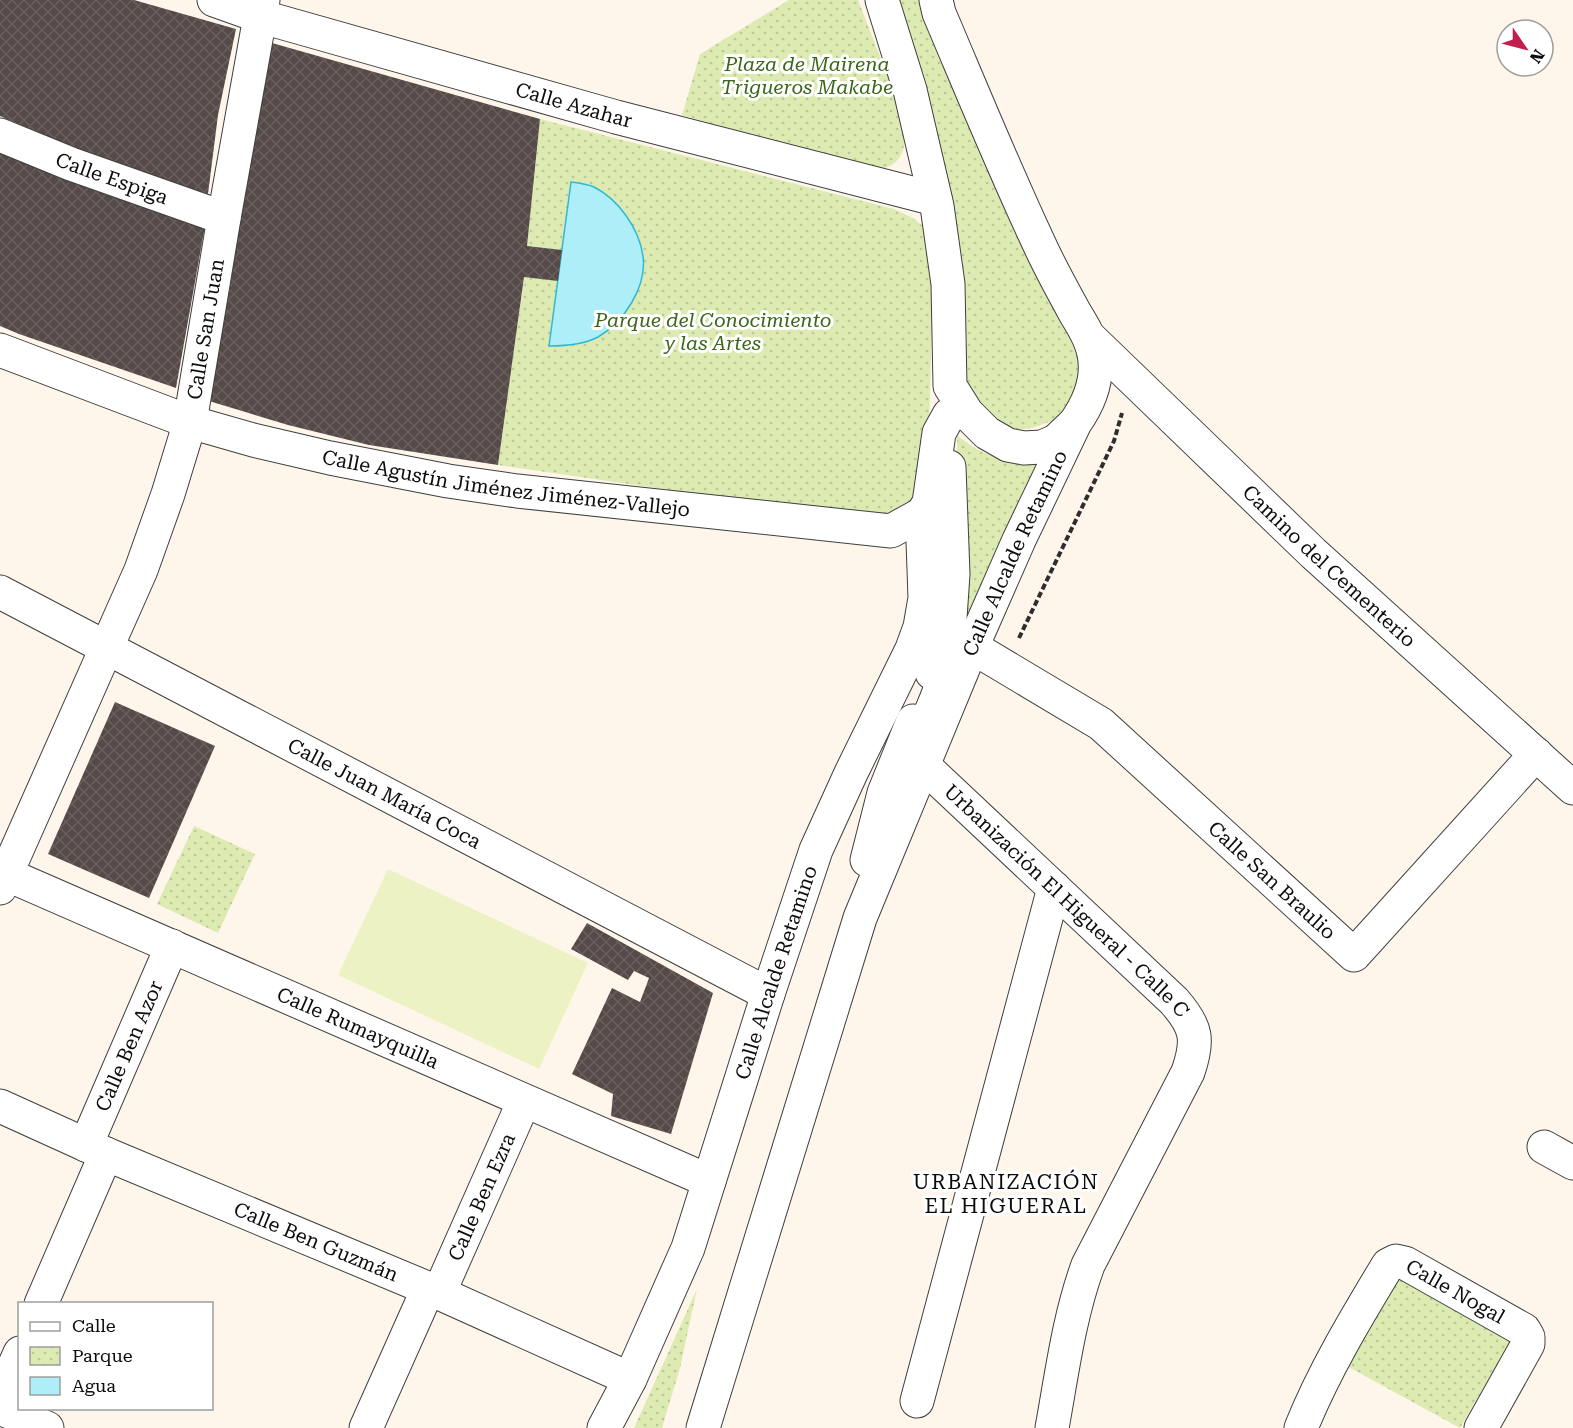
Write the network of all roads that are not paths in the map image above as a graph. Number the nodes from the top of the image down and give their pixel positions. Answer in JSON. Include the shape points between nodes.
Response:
{"nodes":[{"id":1,"x":214,"y":0,"type":"edge"},
{"id":2,"x":882,"y":0,"type":"edge"},
{"id":3,"x":936,"y":0,"type":"edge"},
{"id":4,"x":261,"y":8,"type":"edge"},
{"id":5,"x":0,"y":135,"type":"edge"},
{"id":6,"x":935,"y":199,"type":"junction"},
{"id":7,"x":224,"y":218,"type":"junction"},
{"id":8,"x":1089,"y":337,"type":"junction"},
{"id":9,"x":0,"y":350,"type":"edge"},
{"id":10,"x":949,"y":401,"type":"junction"},
{"id":11,"x":1159,"y":406,"type":"junction"},
{"id":12,"x":1079,"y":417,"type":"junction"},
{"id":13,"x":190,"y":422,"type":"junction"},
{"id":14,"x":922,"y":514,"type":"junction"},
{"id":15,"x":0,"y":592,"type":"edge"},
{"id":16,"x":106,"y":646,"type":"junction"},
{"id":17,"x":972,"y":648,"type":"junction"},
{"id":18,"x":940,"y":653,"type":"junction"},
{"id":19,"x":1536,"y":754,"type":"junction"},
{"id":20,"x":924,"y":766,"type":"junction"},
{"id":21,"x":1573,"y":788,"type":"edge"},
{"id":22,"x":13,"y":827,"type":"edge"},
{"id":23,"x":3,"y":881,"type":"edge"},
{"id":24,"x":1054,"y":888,"type":"junction"},
{"id":25,"x":860,"y":918,"type":"junction"},
{"id":26,"x":172,"y":946,"type":"junction"},
{"id":27,"x":768,"y":994,"type":"junction"},
{"id":28,"x":524,"y":1101,"type":"junction"},
{"id":29,"x":0,"y":1106,"type":"edge"},
{"id":30,"x":1544,"y":1147,"type":"dead end"},
{"id":31,"x":96,"y":1150,"type":"junction"},
{"id":32,"x":1573,"y":1163,"type":"edge"},
{"id":33,"x":709,"y":1182,"type":"junction"},
{"id":34,"x":434,"y":1291,"type":"junction"},
{"id":35,"x":42,"y":1302,"type":"edge"},
{"id":36,"x":18,"y":1357,"type":"edge"},
{"id":37,"x":630,"y":1379,"type":"junction"},
{"id":38,"x":0,"y":1397,"type":"edge"},
{"id":39,"x":917,"y":1401,"type":"dead end"},
{"id":40,"x":0,"y":1408,"type":"edge"},
{"id":41,"x":47,"y":1428,"type":"edge"},
{"id":42,"x":366,"y":1428,"type":"edge"},
{"id":43,"x":604,"y":1428,"type":"edge"},
{"id":44,"x":703,"y":1428,"type":"edge"},
{"id":45,"x":1053,"y":1428,"type":"edge"},
{"id":46,"x":1301,"y":1428,"type":"edge"},
{"id":47,"x":1481,"y":1428,"type":"edge"}],
"edges":[{"from":1,"to":4,"type":"street","name":"Calle Azahar"},
{"from":2,"to":6,"type":"street","name":"Calle Alcalde Retamino","via":[[910,90]]},
{"from":3,"to":8,"type":"street","name":"Calle Alcalde Retamino","via":[[1021,206]]},
{"from":4,"to":6,"type":"street","name":"Calle Azahar","via":[[616,117]]},
{"from":4,"to":7,"type":"street","name":"Calle San Juan"},
{"from":5,"to":7,"type":"street","name":"Calle Espiga"},
{"from":6,"to":10,"type":"street","name":"Calle Alcalde Retamino","via":[[948,284]]},
{"from":7,"to":13,"type":"street","name":"Calle San Juan"},
{"from":8,"to":11,"type":"street","name":"Camino del Cementerio"},
{"from":8,"to":12,"type":"street","name":"Calle Alcalde Retamino","via":[[1095,375],[1092,392]]},
{"from":9,"to":13,"type":"street","name":"Calle Agustín Jiménez Jiménez-Vallejo"},
{"from":10,"to":12,"type":"street","name":"Calle Alcalde Retamino","via":[[987,433],[1008,445],[1024,448],[1056,441]]},
{"from":10,"to":14,"type":"street","via":[[939,433],[929,503]]},
{"from":10,"to":18,"type":"street","name":"Calle Alcalde Retamino","via":[[953,574],[950,618]]},
{"from":11,"to":12,"type":"street","via":[[1141,401],[1107,403]]},
{"from":11,"to":19,"type":"street","name":"Camino del Cementerio","via":[[1313,553]]},
{"from":12,"to":17,"type":"street","name":"Calle Alcalde Retamino"},
{"from":13,"to":14,"type":"street","name":"Calle Agustín Jiménez Jiménez-Vallejo","via":[[330,458],[518,491],[891,531]]},
{"from":13,"to":16,"type":"street","name":"Calle San Juan","via":[[141,570]]},
{"from":14,"to":27,"type":"street","name":"Calle Alcalde Retamino","via":[[925,598],[920,627],[827,823]]},
{"from":15,"to":16,"type":"street","name":"Calle Juan María Coca"},
{"from":16,"to":22,"type":"street","name":"Calle San Juan"},
{"from":16,"to":27,"type":"street","name":"Calle Juan María Coca"},
{"from":17,"to":19,"type":"street","name":"Calle San Braulio","via":[[1101,724],[1354,955]]},
{"from":17,"to":20,"type":"street","name":"Calle Alcalde Retamino"},
{"from":18,"to":20,"type":"street","via":[[942,683],[919,751]]},
{"from":18,"to":25,"type":"street","name":"Calle Alcalde Retamino","via":[[878,811]]},
{"from":19,"to":21,"type":"street","name":"Camino del Cementerio"},
{"from":20,"to":24,"type":"street","name":"Urbanización El Higueral - Calle C"},
{"from":20,"to":25,"type":"street","name":"Calle Alcalde Retamino"},
{"from":22,"to":23,"type":"street","name":"Calle San Juan"},
{"from":23,"to":26,"type":"street","name":"Calle Rumayquilla"},
{"from":24,"to":39,"type":"street"},
{"from":24,"to":45,"type":"street","name":"Urbanización El Higueral - Calle C","via":[[1174,1001],[1186,1015],[1196,1042],[1188,1072],[1088,1265],[1069,1333]]},
{"from":25,"to":44,"type":"street","name":"Calle Alcalde Retamino"},
{"from":26,"to":28,"type":"street","name":"Calle Rumayquilla"},
{"from":26,"to":31,"type":"street","name":"Calle Ben Azor"},
{"from":27,"to":33,"type":"street","name":"Calle Alcalde Retamino"},
{"from":28,"to":33,"type":"street","name":"Calle Rumayquilla"},
{"from":28,"to":34,"type":"street","name":"Calle Ben Ezra"},
{"from":29,"to":31,"type":"street","name":"Calle Ben Guzmán"},
{"from":30,"to":32,"type":"street"},
{"from":31,"to":34,"type":"street","name":"Calle Ben Guzmán"},
{"from":31,"to":35,"type":"street","name":"Calle Ben Azor"},
{"from":33,"to":37,"type":"street","name":"Calle Alcalde Retamino","via":[[688,1248]]},
{"from":34,"to":37,"type":"street","name":"Calle Ben Guzmán"},
{"from":34,"to":42,"type":"street","name":"Calle Ben Ezra"},
{"from":36,"to":38,"type":"street"},
{"from":37,"to":43,"type":"street","name":"Calle Alcalde Retamino"},
{"from":40,"to":41,"type":"street"},
{"from":46,"to":47,"type":"street","name":"Calle Nogal","via":[[1352,1324],[1388,1265],[1396,1261],[1524,1330],[1528,1337],[1528,1344]]}]}
